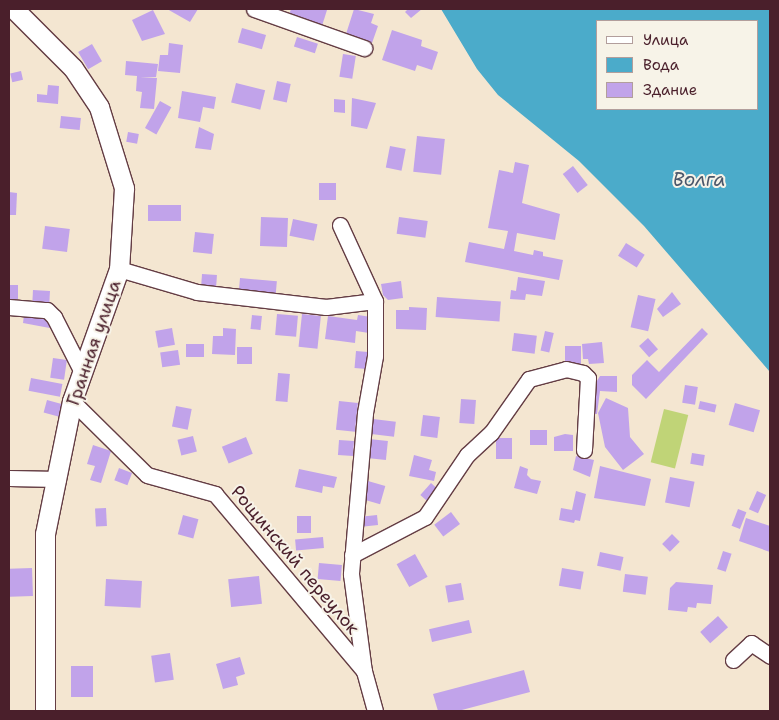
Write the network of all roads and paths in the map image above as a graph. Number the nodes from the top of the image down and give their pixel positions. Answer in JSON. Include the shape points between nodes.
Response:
{"nodes":[{"id":1,"x":14,"y":9,"type":"edge"},
{"id":2,"x":254,"y":9,"type":"edge"},
{"id":3,"x":364,"y":48,"type":"dead end"},
{"id":4,"x":340,"y":226,"type":"dead end"},
{"id":5,"x":119,"y":269,"type":"junction"},
{"id":6,"x":375,"y":301,"type":"junction"},
{"id":7,"x":9,"y":307,"type":"edge"},
{"id":8,"x":82,"y":372,"type":"junction"},
{"id":9,"x":72,"y":401,"type":"junction"},
{"id":10,"x":584,"y":450,"type":"dead end"},
{"id":11,"x":9,"y":478,"type":"edge"},
{"id":12,"x":58,"y":479,"type":"junction"},
{"id":13,"x":352,"y":554,"type":"junction"},
{"id":14,"x":770,"y":656,"type":"edge"},
{"id":15,"x":733,"y":660,"type":"dead end"},
{"id":16,"x":364,"y":671,"type":"junction"},
{"id":17,"x":45,"y":711,"type":"edge"},
{"id":18,"x":374,"y":711,"type":"edge"}],
"edges":[{"from":1,"to":5,"type":"street","name":"Гранная улица","via":[[73,68],[98,107],[124,188]]},
{"from":2,"to":3,"type":"street"},
{"from":4,"to":6,"type":"street"},
{"from":5,"to":6,"type":"street","via":[[197,292],[326,307]]},
{"from":5,"to":8,"type":"street","name":"Гранная улица"},
{"from":6,"to":13,"type":"street","via":[[375,356],[365,413]]},
{"from":7,"to":8,"type":"street","via":[[47,310],[54,317]]},
{"from":8,"to":9,"type":"street","name":"Гранная улица"},
{"from":9,"to":12,"type":"street","name":"Гранная улица"},
{"from":9,"to":16,"type":"street","name":"Рощинский переулок","via":[[147,475],[215,494]]},
{"from":10,"to":13,"type":"street","via":[[588,378],[584,373],[566,369],[529,379],[491,433],[467,456],[425,517]]},
{"from":11,"to":12,"type":"street"},
{"from":12,"to":17,"type":"street","name":"Гранная улица","via":[[45,534]]},
{"from":13,"to":16,"type":"street"},
{"from":14,"to":15,"type":"street","via":[[751,643]]},
{"from":16,"to":18,"type":"street"}]}
